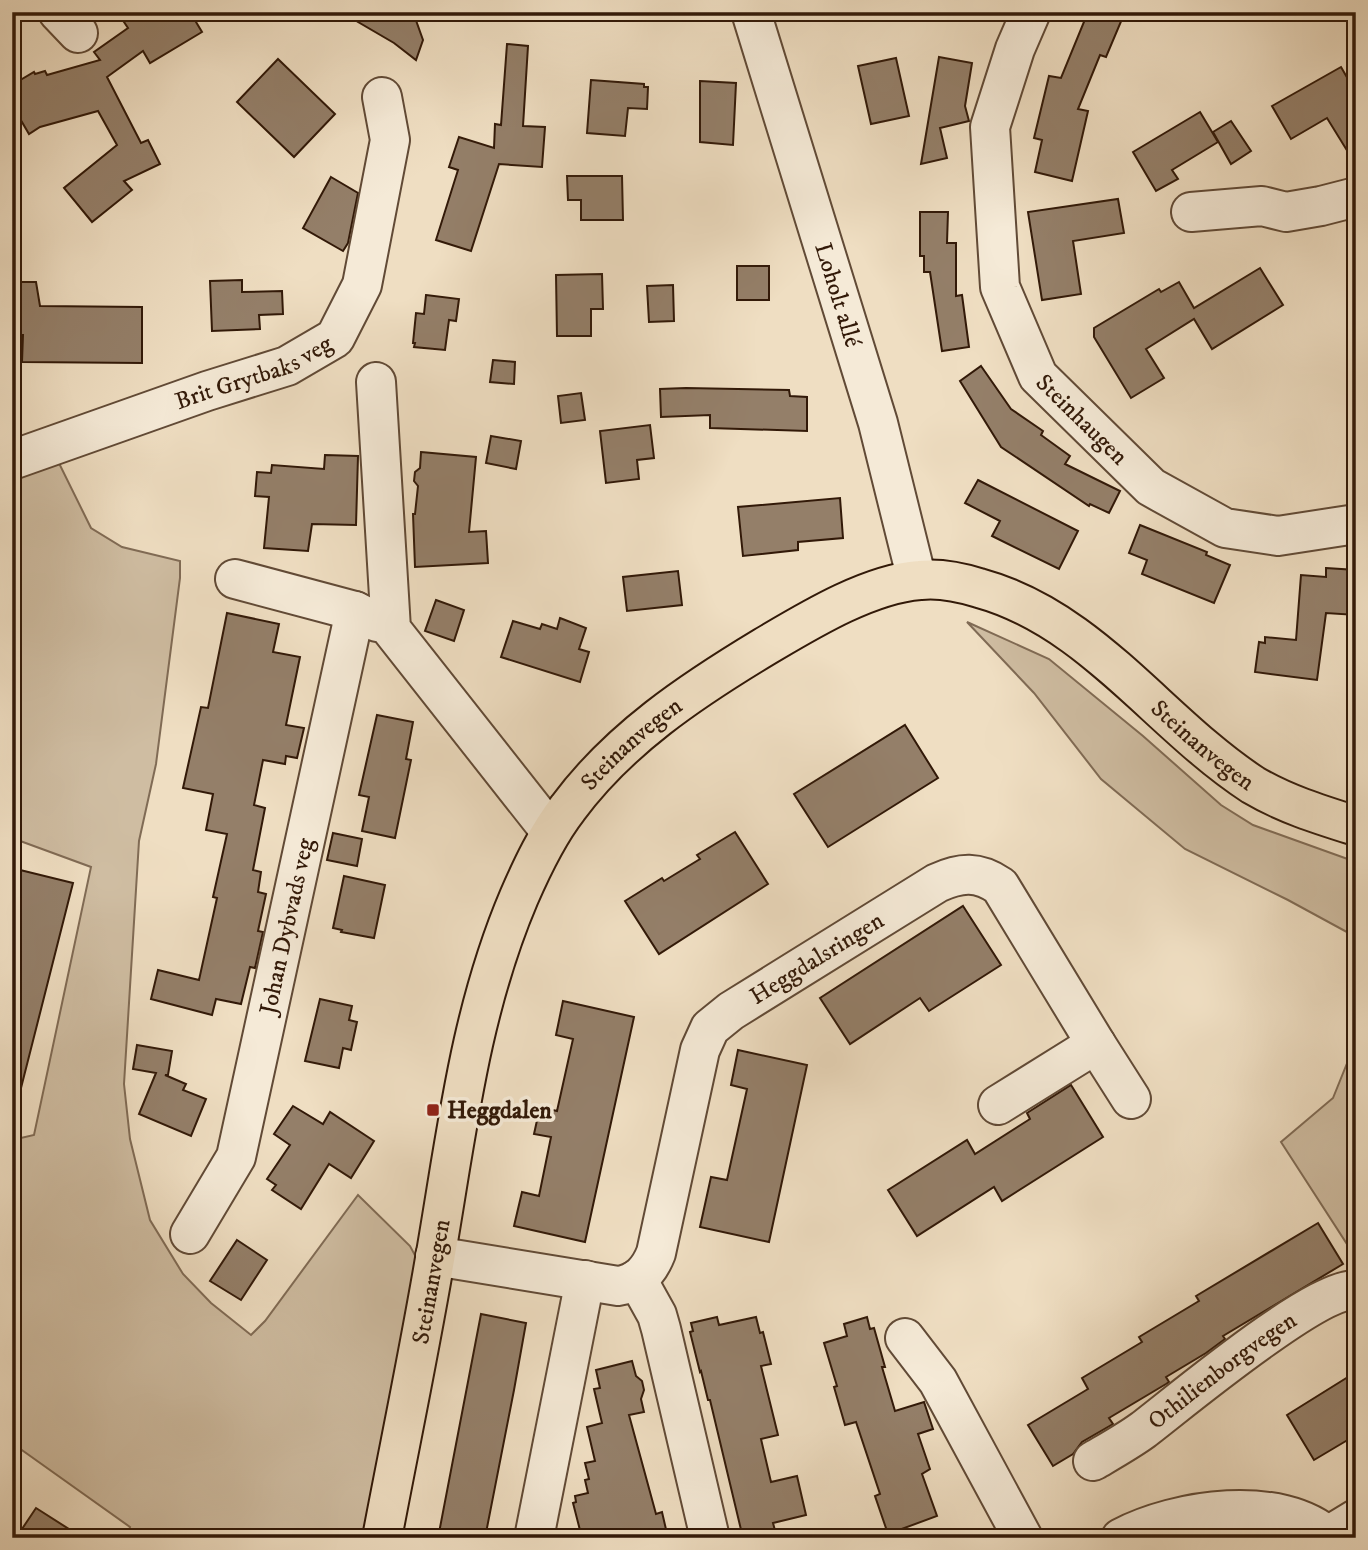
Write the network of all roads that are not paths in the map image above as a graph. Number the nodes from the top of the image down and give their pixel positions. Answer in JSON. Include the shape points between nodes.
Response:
{"nodes":[{"id":1,"x":751,"y":12,"type":"edge"},
{"id":2,"x":1031,"y":12,"type":"edge"},
{"id":3,"x":382,"y":97,"type":"dead end"},
{"id":4,"x":1356,"y":197,"type":"edge"},
{"id":5,"x":1191,"y":212,"type":"dead end"},
{"id":6,"x":376,"y":382,"type":"dead end"},
{"id":7,"x":12,"y":460,"type":"edge"},
{"id":8,"x":1356,"y":524,"type":"edge"},
{"id":9,"x":236,"y":579,"type":"dead end"},
{"id":10,"x":917,"y":580,"type":"junction"},
{"id":11,"x":355,"y":611,"type":"junction"},
{"id":12,"x":391,"y":629,"type":"junction"},
{"id":13,"x":1356,"y":826,"type":"edge"},
{"id":14,"x":551,"y":832,"type":"junction"},
{"id":15,"x":1096,"y":1044,"type":"junction"},
{"id":16,"x":1131,"y":1099,"type":"dead end"},
{"id":17,"x":998,"y":1104,"type":"dead end"},
{"id":18,"x":190,"y":1234,"type":"dead end"},
{"id":19,"x":436,"y":1256,"type":"junction"},
{"id":20,"x":637,"y":1279,"type":"junction"},
{"id":21,"x":585,"y":1280,"type":"junction"},
{"id":22,"x":1356,"y":1290,"type":"edge"},
{"id":23,"x":905,"y":1338,"type":"dead end"},
{"id":24,"x":1093,"y":1461,"type":"dead end"},
{"id":25,"x":1338,"y":1531,"type":"edge"},
{"id":26,"x":382,"y":1538,"type":"edge"},
{"id":27,"x":534,"y":1538,"type":"edge"},
{"id":28,"x":710,"y":1538,"type":"edge"},
{"id":29,"x":1023,"y":1538,"type":"edge"},
{"id":30,"x":1121,"y":1538,"type":"edge"}],
"edges":[{"from":1,"to":10,"type":"street","name":"Loholt allé","via":[[878,424]]},
{"from":2,"to":8,"type":"street","name":"Steinhaugen","via":[[990,127],[1000,287],[1038,376],[1151,487],[1224,528],[1279,536]]},
{"from":3,"to":7,"type":"street","name":"Brit Grytbaks veg","via":[[390,140],[368,259],[362,285],[335,338],[287,366]]},
{"from":4,"to":5,"type":"street","via":[[1286,212],[1262,206]]},
{"from":6,"to":12,"type":"street"},
{"from":9,"to":11,"type":"street"},
{"from":10,"to":13,"type":"main road","name":"Steinanvegen","via":[[981,588],[1039,612],[1098,653],[1255,785],[1286,802]]},
{"from":10,"to":14,"type":"main road","name":"Steinanvegen","via":[[865,595],[831,611],[682,700],[618,751]]},
{"from":11,"to":12,"type":"street"},
{"from":11,"to":18,"type":"street","name":"Johan Dybvads veg","via":[[236,1157]]},
{"from":12,"to":14,"type":"street"},
{"from":14,"to":19,"type":"main road","name":"Steinanvegen","via":[[505,932],[470,1048]]},
{"from":15,"to":16,"type":"street","name":"Heggdalsringen"},
{"from":15,"to":17,"type":"street"},
{"from":15,"to":20,"type":"street","name":"Heggdalsringen","via":[[1000,886],[989,878],[965,873],[937,883],[710,1028],[700,1050],[656,1253],[650,1268]]},
{"from":19,"to":21,"type":"street"},
{"from":19,"to":26,"type":"main road","name":"Steinanvegen"},
{"from":20,"to":21,"type":"street","via":[[618,1286]]},
{"from":20,"to":28,"type":"street","via":[[662,1329]]},
{"from":21,"to":27,"type":"street"},
{"from":22,"to":24,"type":"street","name":"Othilienborgvegen","via":[[1339,1292],[1314,1305]]},
{"from":23,"to":29,"type":"street","via":[[938,1381]]},
{"from":25,"to":30,"type":"street","via":[[1295,1517],[1229,1511],[1167,1520]]}]}
